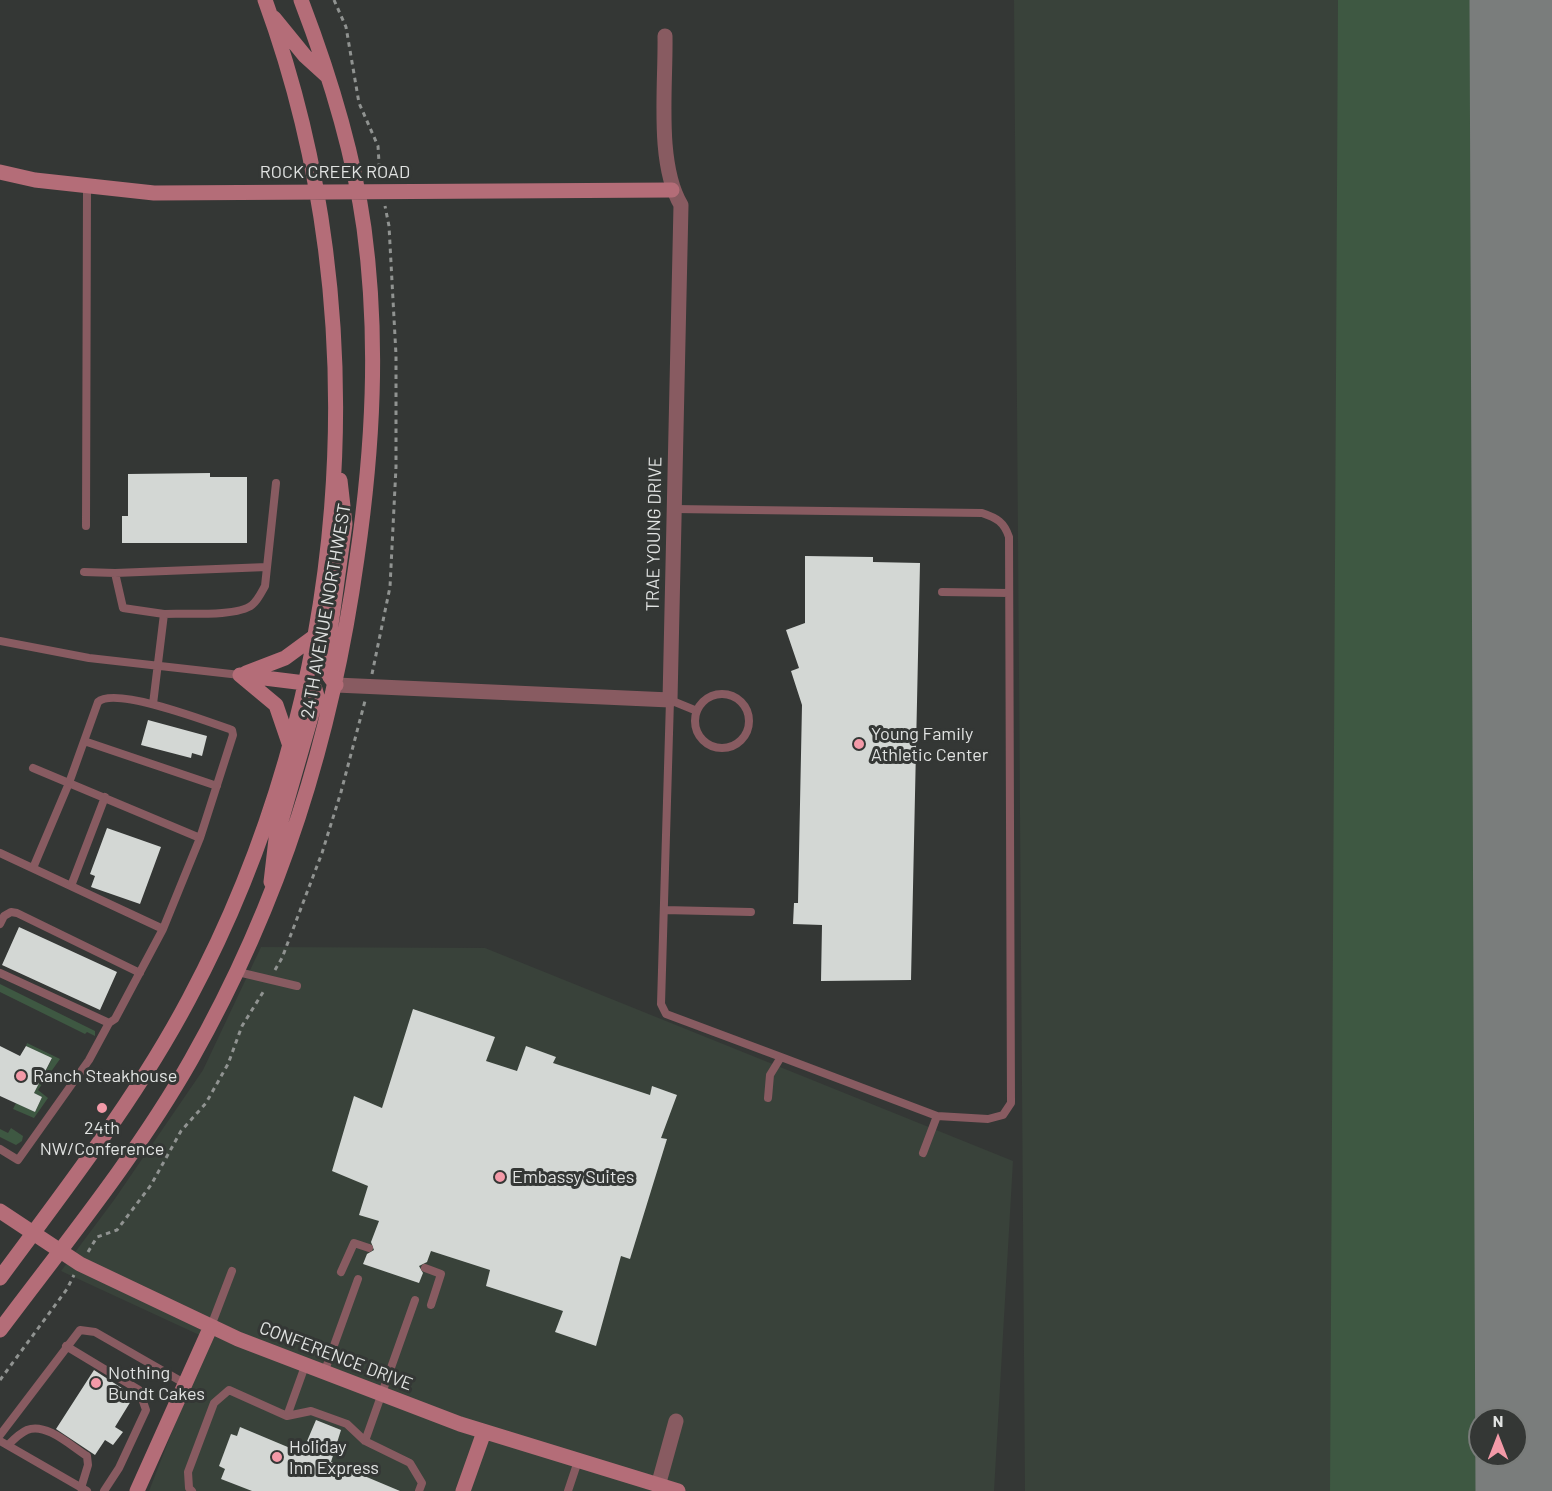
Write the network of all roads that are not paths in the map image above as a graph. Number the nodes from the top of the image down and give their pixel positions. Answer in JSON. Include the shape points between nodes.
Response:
{"nodes":[{"id":1,"x":301,"y":0,"type":"edge"},
{"id":2,"x":267,"y":6,"type":"edge"},
{"id":3,"x":665,"y":36,"type":"dead end"},
{"id":4,"x":329,"y":78,"type":"junction"},
{"id":5,"x":0,"y":172,"type":"edge"},
{"id":6,"x":87,"y":187,"type":"junction"},
{"id":7,"x":315,"y":190,"type":"junction"},
{"id":8,"x":672,"y":190,"type":"junction"},
{"id":9,"x":357,"y":192,"type":"junction"},
{"id":10,"x":334,"y":439,"type":"junction"},
{"id":11,"x":276,"y":483,"type":"dead end"},
{"id":12,"x":674,"y":509,"type":"junction"},
{"id":13,"x":86,"y":526,"type":"dead end"},
{"id":14,"x":267,"y":567,"type":"junction"},
{"id":15,"x":84,"y":572,"type":"dead end"},
{"id":16,"x":115,"y":573,"type":"junction"},
{"id":17,"x":942,"y":592,"type":"dead end"},
{"id":18,"x":1009,"y":593,"type":"junction"},
{"id":19,"x":164,"y":614,"type":"junction"},
{"id":20,"x":315,"y":636,"type":"junction"},
{"id":21,"x":0,"y":641,"type":"edge"},
{"id":22,"x":159,"y":667,"type":"junction"},
{"id":23,"x":240,"y":675,"type":"junction"},
{"id":24,"x":305,"y":683,"type":"junction"},
{"id":25,"x":336,"y":685,"type":"junction"},
{"id":26,"x":670,"y":700,"type":"junction"},
{"id":27,"x":153,"y":704,"type":"junction"},
{"id":28,"x":697,"y":711,"type":"junction"},
{"id":29,"x":84,"y":741,"type":"junction"},
{"id":30,"x":290,"y":744,"type":"junction"},
{"id":31,"x":33,"y":768,"type":"dead end"},
{"id":32,"x":69,"y":783,"type":"junction"},
{"id":33,"x":217,"y":786,"type":"junction"},
{"id":34,"x":105,"y":797,"type":"junction"},
{"id":35,"x":200,"y":838,"type":"junction"},
{"id":36,"x":0,"y":853,"type":"edge"},
{"id":37,"x":33,"y":868,"type":"junction"},
{"id":38,"x":71,"y":886,"type":"junction"},
{"id":39,"x":268,"y":903,"type":"junction"},
{"id":40,"x":664,"y":910,"type":"junction"},
{"id":41,"x":751,"y":912,"type":"dead end"},
{"id":42,"x":0,"y":924,"type":"edge"},
{"id":43,"x":163,"y":929,"type":"junction"},
{"id":44,"x":238,"y":972,"type":"junction"},
{"id":45,"x":0,"y":973,"type":"edge"},
{"id":46,"x":140,"y":973,"type":"junction"},
{"id":47,"x":297,"y":986,"type":"dead end"},
{"id":48,"x":109,"y":1023,"type":"junction"},
{"id":49,"x":781,"y":1057,"type":"junction"},
{"id":50,"x":768,"y":1098,"type":"dead end"},
{"id":51,"x":937,"y":1116,"type":"junction"},
{"id":52,"x":0,"y":1149,"type":"edge"},
{"id":53,"x":924,"y":1153,"type":"dead end"},
{"id":54,"x":0,"y":1211,"type":"edge"},
{"id":55,"x":33,"y":1233,"type":"junction"},
{"id":56,"x":369,"y":1248,"type":"dead end"},
{"id":57,"x":59,"y":1251,"type":"junction"},
{"id":58,"x":425,"y":1268,"type":"dead end"},
{"id":59,"x":231,"y":1270,"type":"dead end"},
{"id":60,"x":341,"y":1272,"type":"dead end"},
{"id":61,"x":0,"y":1278,"type":"edge"},
{"id":62,"x":358,"y":1279,"type":"dead end"},
{"id":63,"x":415,"y":1300,"type":"dead end"},
{"id":64,"x":431,"y":1305,"type":"dead end"},
{"id":65,"x":211,"y":1326,"type":"junction"},
{"id":66,"x":0,"y":1330,"type":"edge"},
{"id":67,"x":66,"y":1346,"type":"junction"},
{"id":68,"x":305,"y":1366,"type":"junction"},
{"id":69,"x":324,"y":1374,"type":"junction"},
{"id":70,"x":184,"y":1383,"type":"junction"},
{"id":71,"x":382,"y":1396,"type":"junction"},
{"id":72,"x":287,"y":1416,"type":"junction"},
{"id":73,"x":676,"y":1421,"type":"dead end"},
{"id":74,"x":484,"y":1432,"type":"junction"},
{"id":75,"x":0,"y":1435,"type":"edge"},
{"id":76,"x":0,"y":1441,"type":"edge"},
{"id":77,"x":365,"y":1441,"type":"junction"},
{"id":78,"x":8,"y":1446,"type":"junction"},
{"id":79,"x":578,"y":1461,"type":"junction"},
{"id":80,"x":658,"y":1486,"type":"junction"},
{"id":81,"x":84,"y":1489,"type":"edge"},
{"id":82,"x":104,"y":1491,"type":"edge"},
{"id":83,"x":137,"y":1491,"type":"edge"},
{"id":84,"x":192,"y":1491,"type":"edge"},
{"id":85,"x":419,"y":1491,"type":"edge"},
{"id":86,"x":463,"y":1491,"type":"edge"},
{"id":87,"x":568,"y":1491,"type":"edge"},
{"id":88,"x":678,"y":1491,"type":"edge"}],
"edges":[{"from":1,"to":4,"type":"main road","name":"24TH AVENUE NORTHWEST"},
{"from":2,"to":4,"type":"main road","via":[[305,56]]},
{"from":2,"to":7,"type":"main road","name":"24TH AVENUE NORTHWEST","via":[[308,150]]},
{"from":3,"to":8,"type":"street","name":"TRAE YOUNG DRIVE","via":[[666,146]]},
{"from":4,"to":9,"type":"main road","name":"24TH AVENUE NORTHWEST"},
{"from":5,"to":6,"type":"main road","name":"ROCK CREEK ROAD"},
{"from":6,"to":7,"type":"main road","name":"ROCK CREEK ROAD","via":[[154,193]]},
{"from":6,"to":13,"type":"lane"},
{"from":7,"to":9,"type":"main road","name":"ROCK CREEK ROAD"},
{"from":7,"to":10,"type":"main road","name":"24TH AVENUE NORTHWEST","via":[[329,291]]},
{"from":8,"to":9,"type":"main road","name":"ROCK CREEK ROAD"},
{"from":8,"to":12,"type":"street","name":"TRAE YOUNG DRIVE","via":[[681,205]]},
{"from":9,"to":25,"type":"main road","name":"24TH AVENUE NORTHWEST","via":[[370,290],[374,400],[364,512]]},
{"from":10,"to":20,"type":"main road","name":"24TH AVENUE NORTHWEST","via":[[326,559]]},
{"from":10,"to":25,"type":"main road","via":[[345,524],[326,661],[328,674]]},
{"from":11,"to":14,"type":"lane"},
{"from":12,"to":18,"type":"lane","via":[[982,513],[997,518],[1006,527]]},
{"from":12,"to":26,"type":"street","name":"TRAE YOUNG DRIVE"},
{"from":14,"to":16,"type":"lane"},
{"from":14,"to":19,"type":"lane","via":[[265,586],[250,607]]},
{"from":15,"to":16,"type":"lane"},
{"from":16,"to":19,"type":"lane","via":[[123,608]]},
{"from":17,"to":18,"type":"lane"},
{"from":18,"to":51,"type":"lane","via":[[1011,1103],[1003,1115],[988,1119]]},
{"from":19,"to":22,"type":"lane"},
{"from":20,"to":23,"type":"main road","via":[[274,664]]},
{"from":20,"to":24,"type":"main road","name":"24TH AVENUE NORTHWEST"},
{"from":21,"to":22,"type":"lane"},
{"from":22,"to":23,"type":"lane"},
{"from":22,"to":27,"type":"lane"},
{"from":23,"to":24,"type":"main road"},
{"from":23,"to":30,"type":"main road","via":[[276,705]]},
{"from":24,"to":30,"type":"main road","name":"24TH AVENUE NORTHWEST"},
{"from":24,"to":39,"type":"main road","via":[[315,689],[317,696],[276,839]]},
{"from":25,"to":26,"type":"street"},
{"from":25,"to":39,"type":"main road","name":"24TH AVENUE NORTHWEST","via":[[307,796]]},
{"from":26,"to":28,"type":"lane"},
{"from":26,"to":40,"type":"lane"},
{"from":27,"to":29,"type":"lane","via":[[102,698]]},
{"from":27,"to":33,"type":"lane","via":[[232,730]]},
{"from":28,"to":28,"type":"lane","via":[[697,732],[709,745],[727,748],[747,731],[745,706],[731,696],[707,699]]},
{"from":29,"to":32,"type":"lane"},
{"from":29,"to":33,"type":"lane"},
{"from":30,"to":55,"type":"main road","name":"24TH AVENUE NORTHWEST","via":[[241,889],[190,998],[111,1128]]},
{"from":31,"to":32,"type":"lane"},
{"from":32,"to":34,"type":"lane"},
{"from":32,"to":37,"type":"lane"},
{"from":33,"to":35,"type":"lane"},
{"from":34,"to":35,"type":"lane"},
{"from":34,"to":38,"type":"lane"},
{"from":35,"to":43,"type":"lane"},
{"from":36,"to":37,"type":"lane"},
{"from":37,"to":38,"type":"lane"},
{"from":38,"to":43,"type":"lane"},
{"from":39,"to":44,"type":"main road","name":"24TH AVENUE NORTHWEST"},
{"from":40,"to":41,"type":"lane"},
{"from":40,"to":49,"type":"lane","via":[[661,1004],[666,1014]]},
{"from":42,"to":46,"type":"lane","via":[[4,916],[17,913]]},
{"from":43,"to":46,"type":"lane"},
{"from":44,"to":47,"type":"lane"},
{"from":44,"to":57,"type":"main road","name":"24TH AVENUE NORTHWEST","via":[[154,1120]]},
{"from":45,"to":48,"type":"lane"},
{"from":46,"to":48,"type":"lane"},
{"from":48,"to":52,"type":"lane","via":[[89,1060],[18,1160]]},
{"from":49,"to":50,"type":"lane","via":[[770,1075]]},
{"from":49,"to":51,"type":"lane"},
{"from":51,"to":53,"type":"lane"},
{"from":54,"to":55,"type":"main road","name":"CONFERENCE DRIVE"},
{"from":55,"to":57,"type":"main road","name":"CONFERENCE DRIVE"},
{"from":55,"to":61,"type":"main road","name":"24TH AVENUE NORTHWEST"},
{"from":56,"to":60,"type":"lane","via":[[354,1242]]},
{"from":57,"to":65,"type":"main road","name":"CONFERENCE DRIVE"},
{"from":57,"to":66,"type":"main road","name":"24TH AVENUE NORTHWEST"},
{"from":58,"to":64,"type":"lane","via":[[441,1274]]},
{"from":59,"to":65,"type":"lane"},
{"from":62,"to":69,"type":"lane"},
{"from":63,"to":71,"type":"lane"},
{"from":65,"to":68,"type":"main road","name":"CONFERENCE DRIVE"},
{"from":65,"to":70,"type":"main road"},
{"from":67,"to":70,"type":"lane","via":[[80,1330],[95,1332]]},
{"from":67,"to":75,"type":"lane"},
{"from":67,"to":82,"type":"lane","via":[[139,1390],[145,1402],[146,1410]]},
{"from":68,"to":69,"type":"main road","name":"CONFERENCE DRIVE"},
{"from":68,"to":72,"type":"lane"},
{"from":69,"to":71,"type":"main road","name":"CONFERENCE DRIVE"},
{"from":70,"to":83,"type":"main road"},
{"from":71,"to":74,"type":"main road","name":"CONFERENCE DRIVE"},
{"from":71,"to":77,"type":"lane"},
{"from":72,"to":77,"type":"lane","via":[[311,1411],[347,1424]]},
{"from":72,"to":84,"type":"lane","via":[[229,1390],[214,1403],[188,1472]]},
{"from":73,"to":80,"type":"street"},
{"from":74,"to":79,"type":"main road","name":"CONFERENCE DRIVE"},
{"from":74,"to":86,"type":"main road"},
{"from":76,"to":78,"type":"lane"},
{"from":77,"to":85,"type":"lane","via":[[410,1462],[422,1483]]},
{"from":78,"to":81,"type":"lane"},
{"from":78,"to":81,"type":"lane","via":[[24,1431],[36,1428],[50,1433],[87,1456]]},
{"from":79,"to":80,"type":"main road","name":"CONFERENCE DRIVE"},
{"from":79,"to":87,"type":"lane"},
{"from":80,"to":88,"type":"main road","name":"CONFERENCE DRIVE"}]}
